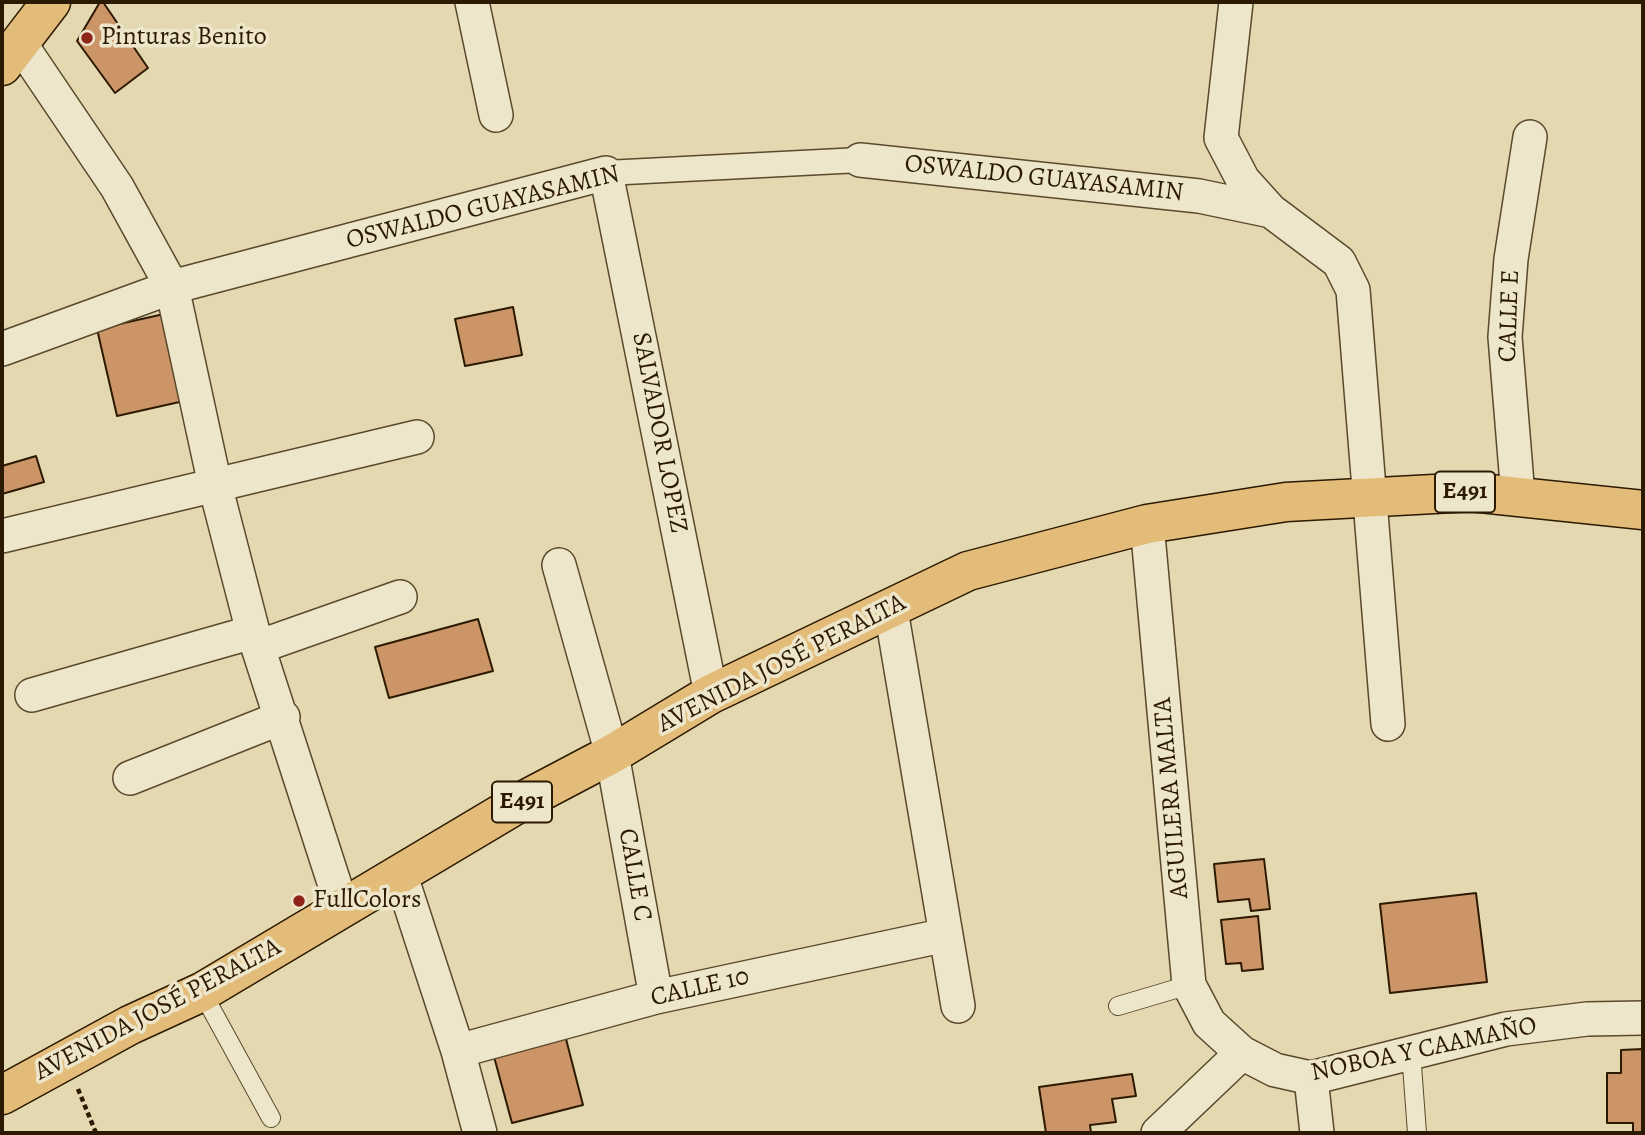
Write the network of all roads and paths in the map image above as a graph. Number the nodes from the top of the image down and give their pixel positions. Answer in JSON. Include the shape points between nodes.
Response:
{"nodes":[{"id":1,"x":51,"y":2,"type":"edge"},
{"id":2,"x":472,"y":2,"type":"edge"},
{"id":3,"x":1236,"y":2,"type":"edge"},
{"id":4,"x":10,"y":54,"type":"edge"},
{"id":5,"x":496,"y":115,"type":"dead end"},
{"id":6,"x":1530,"y":137,"type":"dead end"},
{"id":7,"x":860,"y":160,"type":"joint"},
{"id":8,"x":606,"y":173,"type":"junction"},
{"id":9,"x":1271,"y":211,"type":"junction"},
{"id":10,"x":172,"y":287,"type":"junction"},
{"id":11,"x":2,"y":349,"type":"edge"},
{"id":12,"x":417,"y":437,"type":"dead end"},
{"id":13,"x":215,"y":485,"type":"junction"},
{"id":14,"x":1518,"y":496,"type":"junction"},
{"id":15,"x":1371,"y":497,"type":"junction"},
{"id":16,"x":1643,"y":510,"type":"edge"},
{"id":17,"x":1147,"y":524,"type":"junction"},
{"id":18,"x":2,"y":536,"type":"edge"},
{"id":19,"x":559,"y":565,"type":"dead end"},
{"id":20,"x":400,"y":597,"type":"dead end"},
{"id":21,"x":891,"y":610,"type":"junction"},
{"id":22,"x":255,"y":639,"type":"junction"},
{"id":23,"x":711,"y":694,"type":"junction"},
{"id":24,"x":32,"y":695,"type":"dead end"},
{"id":25,"x":283,"y":717,"type":"junction"},
{"id":26,"x":1388,"y":724,"type":"dead end"},
{"id":27,"x":612,"y":754,"type":"junction"},
{"id":28,"x":130,"y":778,"type":"dead end"},
{"id":29,"x":401,"y":876,"type":"junction"},
{"id":30,"x":342,"y":907,"type":"junction"},
{"id":31,"x":946,"y":934,"type":"junction"},
{"id":32,"x":1189,"y":985,"type":"junction"},
{"id":33,"x":202,"y":992,"type":"junction"},
{"id":34,"x":656,"y":997,"type":"junction"},
{"id":35,"x":958,"y":1006,"type":"dead end"},
{"id":36,"x":1118,"y":1006,"type":"dead end"},
{"id":37,"x":1643,"y":1018,"type":"edge"},
{"id":38,"x":458,"y":1051,"type":"junction"},
{"id":39,"x":1411,"y":1052,"type":"junction"},
{"id":40,"x":1242,"y":1053,"type":"junction"},
{"id":41,"x":66,"y":1059,"type":"junction"},
{"id":42,"x":1311,"y":1078,"type":"junction"},
{"id":43,"x":2,"y":1095,"type":"edge"},
{"id":44,"x":271,"y":1118,"type":"dead end"},
{"id":45,"x":96,"y":1133,"type":"edge"},
{"id":46,"x":480,"y":1133,"type":"edge"},
{"id":47,"x":1158,"y":1133,"type":"edge"},
{"id":48,"x":1317,"y":1133,"type":"edge"},
{"id":49,"x":1417,"y":1133,"type":"edge"}],
"edges":[{"from":1,"to":4,"type":"highway"},
{"from":2,"to":5,"type":"street"},
{"from":3,"to":9,"type":"street","via":[[1221,138],[1243,180]]},
{"from":4,"to":10,"type":"street","via":[[117,187]]},
{"from":6,"to":14,"type":"street","name":"CALLE E","via":[[1511,260],[1505,337]]},
{"from":7,"to":8,"type":"street","name":"OSWALDO GUAYASAMIN"},
{"from":7,"to":9,"type":"street","name":"OSWALDO GUAYASAMIN","via":[[1199,195]]},
{"from":8,"to":10,"type":"street","name":"OSWALDO GUAYASAMIN"},
{"from":8,"to":23,"type":"street","name":"SALVADOR LOPEZ"},
{"from":9,"to":15,"type":"street","via":[[1339,262],[1353,290]]},
{"from":10,"to":11,"type":"street","name":"OSWALDO GUAYASAMIN"},
{"from":10,"to":13,"type":"street"},
{"from":12,"to":13,"type":"street"},
{"from":13,"to":18,"type":"street"},
{"from":13,"to":22,"type":"street"},
{"from":14,"to":15,"type":"highway","name":"AVENIDA JOSÉ PERALTA","number":"E491","via":[[1471,492]]},
{"from":14,"to":16,"type":"highway","name":"AVENIDA JOSÉ PERALTA","number":"E491"},
{"from":15,"to":17,"type":"highway","name":"AVENIDA JOSÉ PERALTA","number":"E491","via":[[1286,502]]},
{"from":15,"to":26,"type":"street"},
{"from":17,"to":21,"type":"highway","name":"AVENIDA JOSÉ PERALTA","number":"E491","via":[[968,571]]},
{"from":17,"to":32,"type":"street","name":"AGUILERA MALTA"},
{"from":19,"to":27,"type":"street","name":"CALLE C"},
{"from":20,"to":22,"type":"street"},
{"from":21,"to":23,"type":"highway","name":"AVENIDA JOSÉ PERALTA","number":"E491"},
{"from":21,"to":31,"type":"street"},
{"from":22,"to":24,"type":"street"},
{"from":22,"to":25,"type":"street"},
{"from":23,"to":27,"type":"highway","name":"AVENIDA JOSÉ PERALTA","number":"E491"},
{"from":25,"to":28,"type":"street"},
{"from":25,"to":30,"type":"street"},
{"from":27,"to":29,"type":"highway","name":"AVENIDA JOSÉ PERALTA","number":"E491","via":[[519,803]]},
{"from":27,"to":34,"type":"street","name":"CALLE C"},
{"from":29,"to":30,"type":"highway","name":"AVENIDA JOSÉ PERALTA","number":"E491"},
{"from":29,"to":38,"type":"street"},
{"from":30,"to":33,"type":"highway","name":"AVENIDA JOSÉ PERALTA","number":"E491"},
{"from":31,"to":34,"type":"street","name":"CALLE 10"},
{"from":31,"to":35,"type":"street"},
{"from":32,"to":36,"type":"lane"},
{"from":32,"to":40,"type":"street","name":"AGUILERA MALTA","via":[[1209,1023]]},
{"from":33,"to":41,"type":"highway","name":"AVENIDA JOSÉ PERALTA","number":"E491"},
{"from":33,"to":44,"type":"lane"},
{"from":34,"to":38,"type":"street","name":"CALLE 10"},
{"from":37,"to":39,"type":"street","name":"NOBOA Y CAAMAÑO","via":[[1506,1029]]},
{"from":38,"to":46,"type":"street"},
{"from":39,"to":42,"type":"street","name":"NOBOA Y CAAMAÑO"},
{"from":39,"to":49,"type":"lane"},
{"from":40,"to":42,"type":"street","name":"NOBOA Y CAAMAÑO","via":[[1275,1070]]},
{"from":40,"to":47,"type":"street"},
{"from":41,"to":43,"type":"highway","name":"AVENIDA JOSÉ PERALTA","number":"E491"},
{"from":41,"to":45,"type":"path"},
{"from":42,"to":48,"type":"street"}]}
